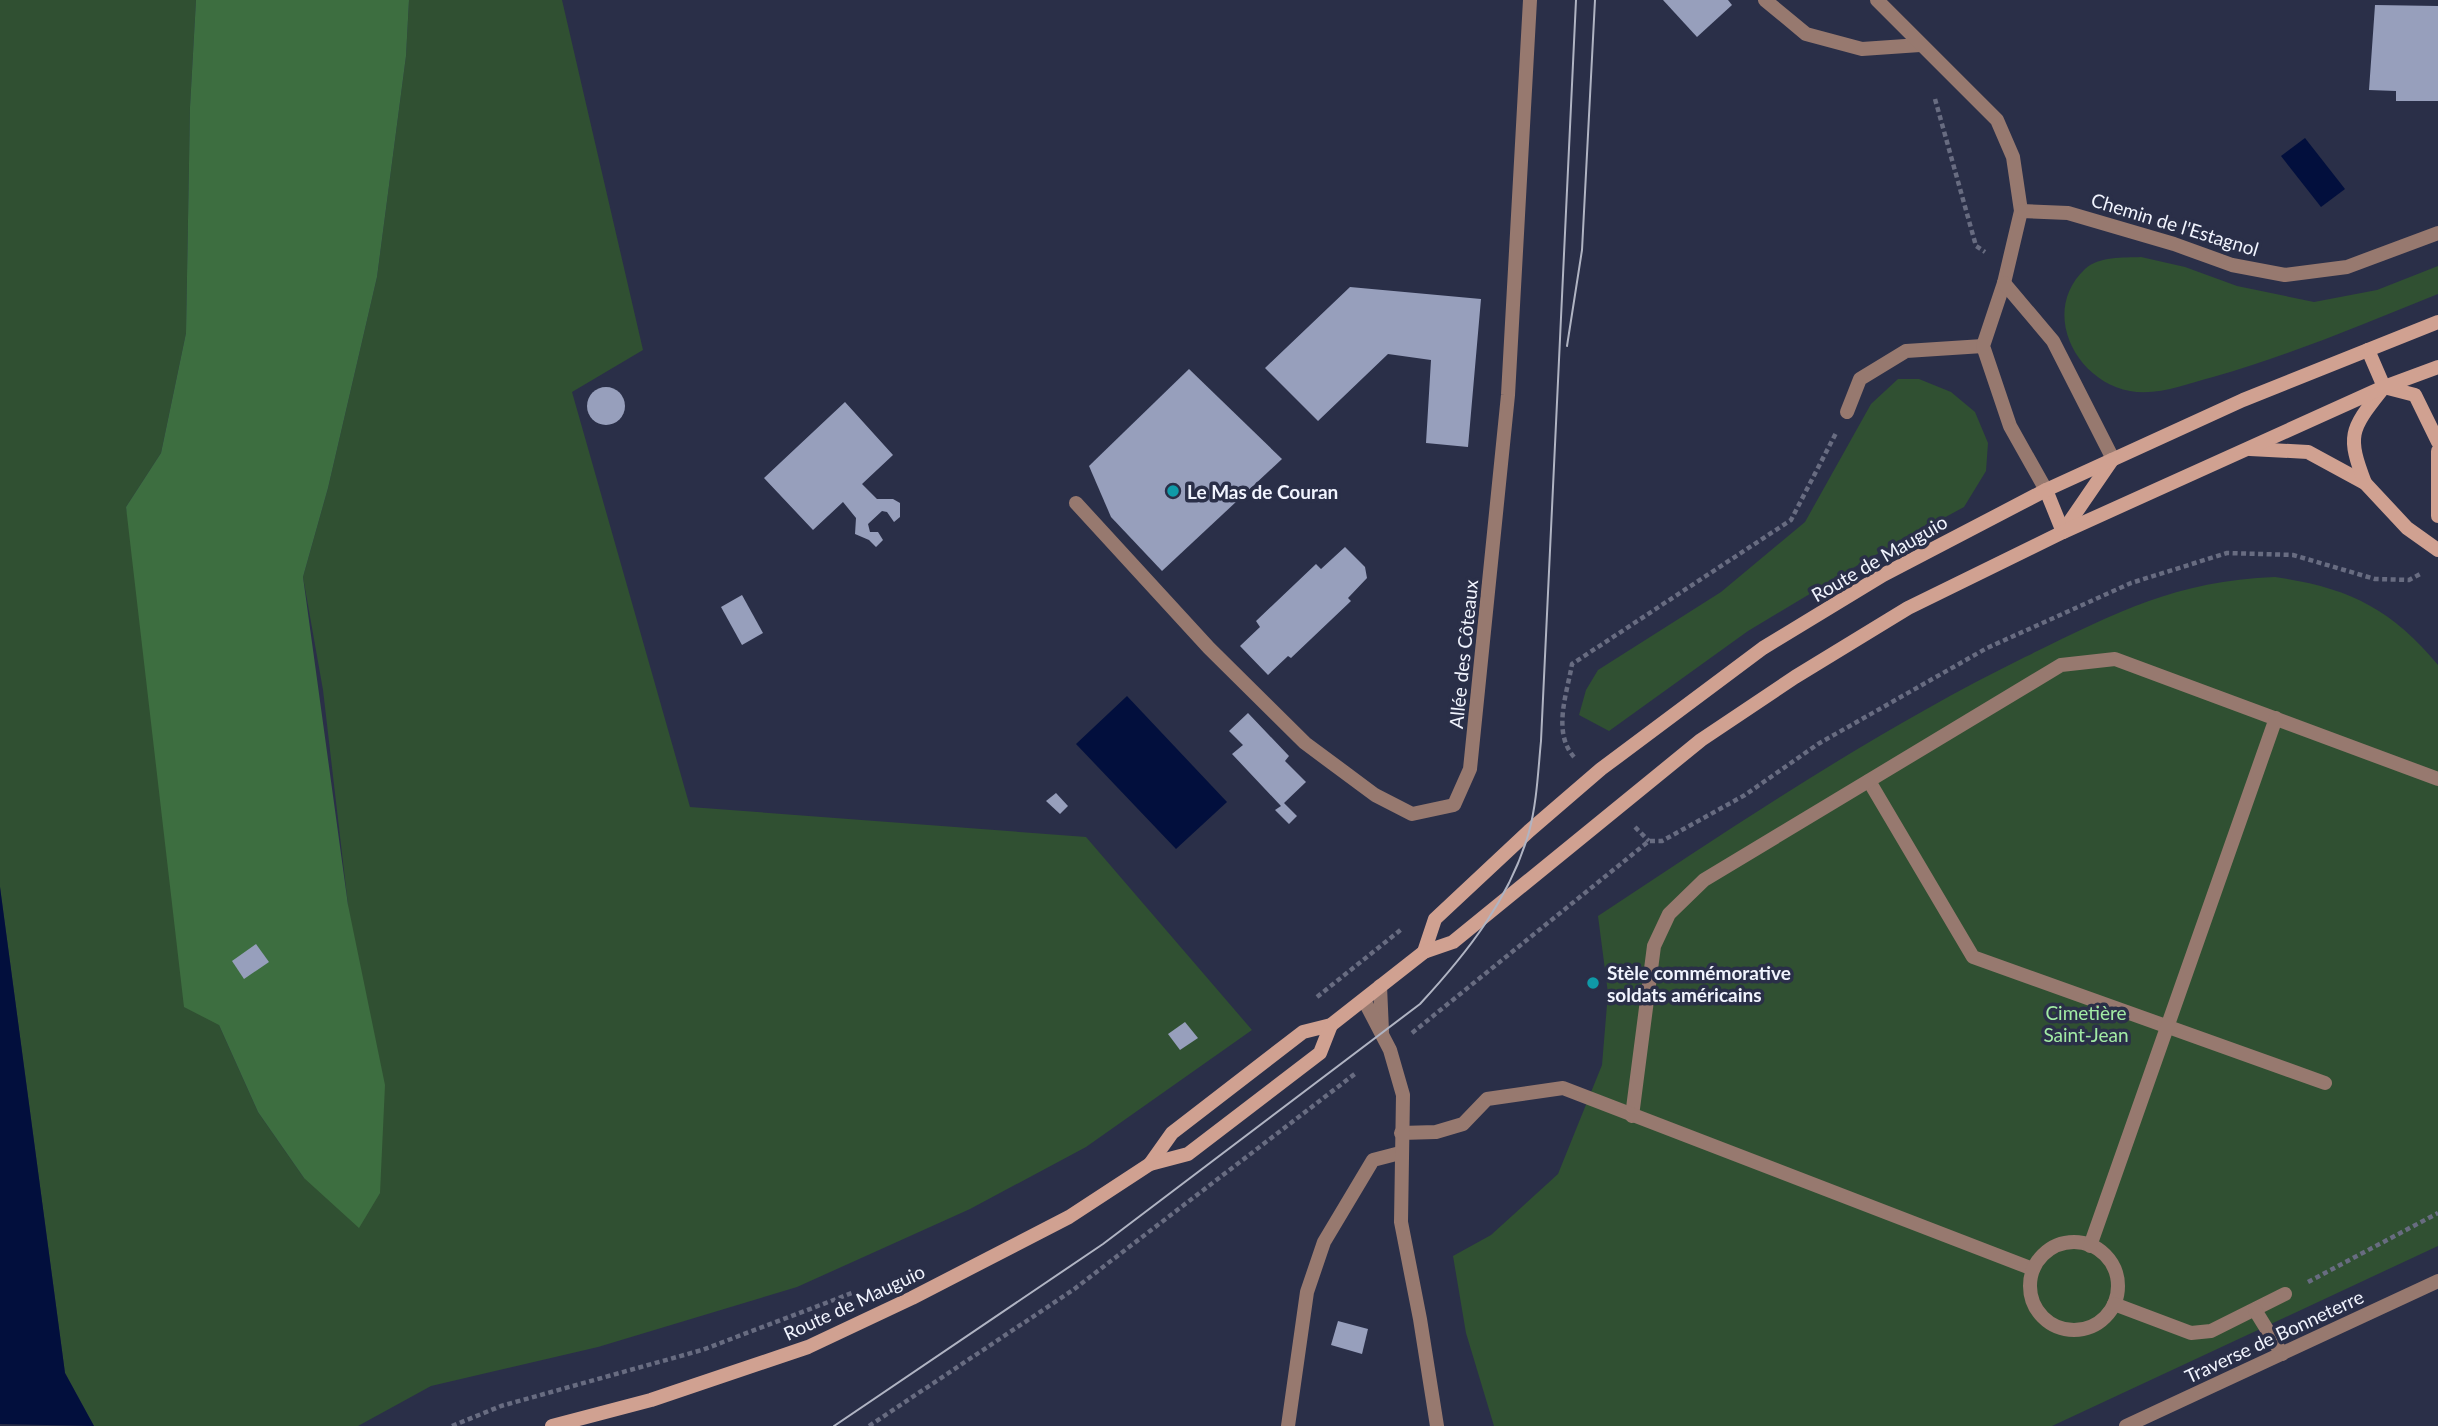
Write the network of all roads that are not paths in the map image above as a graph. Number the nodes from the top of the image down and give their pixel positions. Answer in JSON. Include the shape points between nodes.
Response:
{"nodes":[{"id":1,"x":1530,"y":0,"type":"edge"},
{"id":2,"x":1765,"y":0,"type":"edge"},
{"id":3,"x":1877,"y":0,"type":"edge"},
{"id":4,"x":1920,"y":45,"type":"junction"},
{"id":5,"x":2021,"y":211,"type":"junction"},
{"id":6,"x":2438,"y":233,"type":"edge"},
{"id":7,"x":2004,"y":283,"type":"junction"},
{"id":8,"x":2438,"y":322,"type":"edge"},
{"id":9,"x":1983,"y":346,"type":"junction"},
{"id":10,"x":2368,"y":350,"type":"junction"},
{"id":11,"x":2438,"y":367,"type":"edge"},
{"id":12,"x":2384,"y":387,"type":"junction"},
{"id":13,"x":1847,"y":412,"type":"road end"},
{"id":14,"x":2438,"y":442,"type":"edge"},
{"id":15,"x":2247,"y":449,"type":"junction"},
{"id":16,"x":2438,"y":451,"type":"edge"},
{"id":17,"x":2113,"y":458,"type":"junction"},
{"id":18,"x":2365,"y":483,"type":"junction"},
{"id":19,"x":2046,"y":490,"type":"junction"},
{"id":20,"x":1076,"y":503,"type":"dead end"},
{"id":21,"x":2438,"y":516,"type":"edge"},
{"id":22,"x":2063,"y":532,"type":"junction"},
{"id":23,"x":2438,"y":550,"type":"edge"},
{"id":24,"x":2276,"y":718,"type":"junction"},
{"id":25,"x":2438,"y":779,"type":"edge"},
{"id":26,"x":1869,"y":782,"type":"junction"},
{"id":27,"x":1424,"y":951,"type":"junction"},
{"id":28,"x":1380,"y":986,"type":"junction"},
{"id":29,"x":1364,"y":1000,"type":"junction"},
{"id":30,"x":1331,"y":1025,"type":"junction"},
{"id":31,"x":2168,"y":1027,"type":"junction"},
{"id":32,"x":1382,"y":1034,"type":"junction"},
{"id":33,"x":2325,"y":1083,"type":"dead end"},
{"id":34,"x":1632,"y":1116,"type":"junction"},
{"id":35,"x":1401,"y":1133,"type":"junction"},
{"id":36,"x":1400,"y":1153,"type":"junction"},
{"id":37,"x":1150,"y":1164,"type":"junction"},
{"id":38,"x":2090,"y":1245,"type":"junction"},
{"id":39,"x":2033,"y":1269,"type":"junction"},
{"id":40,"x":2438,"y":1281,"type":"edge"},
{"id":41,"x":2286,"y":1294,"type":"road end"},
{"id":42,"x":2114,"y":1304,"type":"junction"},
{"id":43,"x":2255,"y":1310,"type":"junction"},
{"id":44,"x":2282,"y":1354,"type":"junction"},
{"id":45,"x":552,"y":1426,"type":"edge"},
{"id":46,"x":1288,"y":1426,"type":"edge"},
{"id":47,"x":1437,"y":1426,"type":"edge"},
{"id":48,"x":2126,"y":1426,"type":"edge"}],
"edges":[{"from":1,"to":20,"type":"street","name":"Allée des Côteaux","via":[[1508,395],[1470,769],[1454,805],[1412,814],[1376,795],[1305,743],[1209,648]]},
{"from":2,"to":4,"type":"street","via":[[1806,34],[1862,49]]},
{"from":3,"to":4,"type":"street"},
{"from":4,"to":5,"type":"street","via":[[1997,120],[2013,157]]},
{"from":5,"to":6,"type":"street","name":"Chemin de l'Estagnol","via":[[2068,213],[2232,265],[2286,275],[2347,267]]},
{"from":5,"to":7,"type":"street"},
{"from":7,"to":9,"type":"street"},
{"from":7,"to":17,"type":"street","via":[[2053,341]]},
{"from":8,"to":10,"type":"main road","name":"Route de Mauguio"},
{"from":9,"to":13,"type":"street","via":[[1906,351],[1860,379]]},
{"from":9,"to":19,"type":"street","via":[[2010,426]]},
{"from":10,"to":12,"type":"main road"},
{"from":10,"to":17,"type":"main road","name":"Route de Mauguio"},
{"from":11,"to":12,"type":"main road","name":"Route de Mauguio"},
{"from":12,"to":14,"type":"main road","via":[[2415,395]]},
{"from":12,"to":15,"type":"main road","name":"Route de Mauguio"},
{"from":12,"to":18,"type":"main road","via":[[2359,418],[2352,447]]},
{"from":15,"to":18,"type":"main road","via":[[2308,452]]},
{"from":15,"to":22,"type":"main road","name":"Route de Mauguio"},
{"from":16,"to":21,"type":"main road"},
{"from":17,"to":19,"type":"main road","name":"Route de Mauguio"},
{"from":17,"to":22,"type":"main road"},
{"from":18,"to":23,"type":"main road","via":[[2407,528]]},
{"from":19,"to":22,"type":"main road"},
{"from":19,"to":27,"type":"main road","name":"Route de Mauguio","via":[[1883,575],[1763,648],[1601,769],[1529,831],[1435,919]]},
{"from":22,"to":27,"type":"main road","name":"Route de Mauguio","via":[[1908,608],[1784,684],[1701,740],[1452,942]]},
{"from":24,"to":25,"type":"street"},
{"from":24,"to":26,"type":"street","via":[[2115,659],[2061,666]]},
{"from":24,"to":31,"type":"street"},
{"from":26,"to":31,"type":"street","via":[[1973,957]]},
{"from":26,"to":34,"type":"street","via":[[1704,880],[1669,914],[1654,946]]},
{"from":27,"to":28,"type":"main road","name":"Route de Mauguio"},
{"from":28,"to":29,"type":"main road","name":"Route de Mauguio"},
{"from":28,"to":32,"type":"street"},
{"from":29,"to":30,"type":"main road","name":"Route de Mauguio"},
{"from":29,"to":32,"type":"street"},
{"from":30,"to":37,"type":"main road","name":"Route de Mauguio","via":[[1303,1032],[1172,1133]]},
{"from":30,"to":37,"type":"main road","name":"Route de Mauguio","via":[[1320,1053],[1188,1154]]},
{"from":31,"to":33,"type":"street"},
{"from":31,"to":38,"type":"street"},
{"from":32,"to":35,"type":"street","via":[[1403,1095]]},
{"from":34,"to":35,"type":"street","via":[[1563,1088],[1487,1099],[1463,1124],[1436,1132]]},
{"from":34,"to":39,"type":"street"},
{"from":35,"to":36,"type":"street"},
{"from":36,"to":46,"type":"street","via":[[1373,1160],[1324,1242],[1307,1292]]},
{"from":36,"to":47,"type":"street","via":[[1401,1222]]},
{"from":37,"to":45,"type":"main road","name":"Route de Mauguio","via":[[1069,1217],[808,1347],[651,1400]]},
{"from":38,"to":39,"type":"street","via":[[2063,1244],[2040,1257]]},
{"from":38,"to":42,"type":"street","via":[[2112,1263],[2117,1283]]},
{"from":39,"to":42,"type":"street","via":[[2031,1300],[2050,1323],[2064,1329],[2094,1326]]},
{"from":40,"to":44,"type":"street","name":"Traverse de Bonneterre"},
{"from":41,"to":43,"type":"street"},
{"from":42,"to":43,"type":"street","via":[[2191,1332],[2211,1331]]},
{"from":43,"to":44,"type":"street"},
{"from":44,"to":48,"type":"street","name":"Traverse de Bonneterre"}]}
